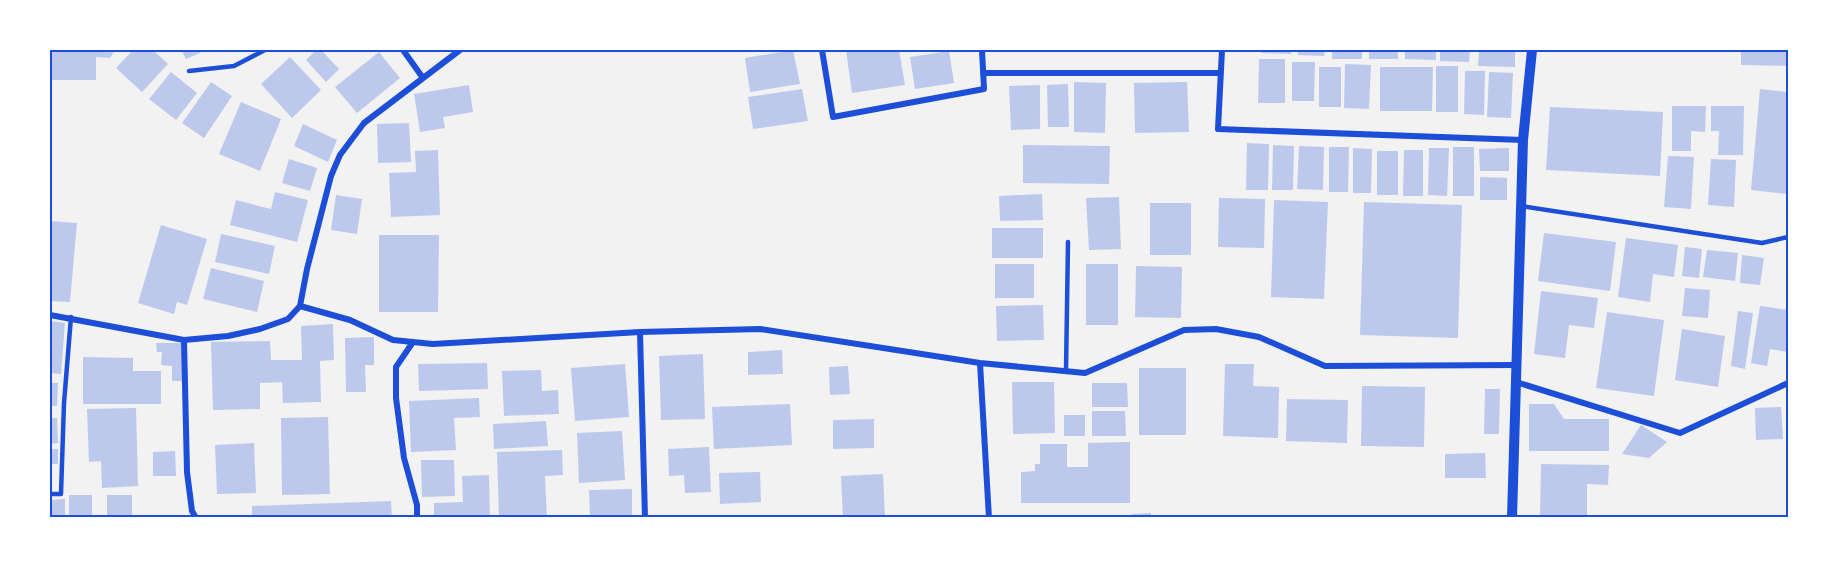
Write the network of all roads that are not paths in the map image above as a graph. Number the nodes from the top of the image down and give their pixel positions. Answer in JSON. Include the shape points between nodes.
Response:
{"nodes":[{"id":1,"x":265,"y":50,"type":"edge"},
{"id":2,"x":403,"y":50,"type":"edge"},
{"id":3,"x":460,"y":50,"type":"edge"},
{"id":4,"x":822,"y":50,"type":"edge"},
{"id":5,"x":982,"y":50,"type":"edge"},
{"id":6,"x":1222,"y":50,"type":"edge"},
{"id":7,"x":1532,"y":50,"type":"edge"},
{"id":8,"x":189,"y":71,"type":"dead end"},
{"id":9,"x":983,"y":73,"type":"junction"},
{"id":10,"x":1221,"y":73,"type":"junction"},
{"id":11,"x":423,"y":78,"type":"junction"},
{"id":12,"x":1523,"y":140,"type":"junction"},
{"id":13,"x":1521,"y":206,"type":"junction"},
{"id":14,"x":1788,"y":237,"type":"edge"},
{"id":15,"x":1068,"y":242,"type":"dead end"},
{"id":16,"x":300,"y":306,"type":"junction"},
{"id":17,"x":50,"y":315,"type":"edge"},
{"id":18,"x":71,"y":317,"type":"junction"},
{"id":19,"x":640,"y":332,"type":"junction"},
{"id":20,"x":184,"y":340,"type":"junction"},
{"id":21,"x":413,"y":342,"type":"junction"},
{"id":22,"x":980,"y":363,"type":"junction"},
{"id":23,"x":1516,"y":365,"type":"junction"},
{"id":24,"x":1066,"y":371,"type":"junction"},
{"id":25,"x":1515,"y":382,"type":"junction"},
{"id":26,"x":1788,"y":384,"type":"edge"},
{"id":27,"x":50,"y":494,"type":"edge"},
{"id":28,"x":196,"y":518,"type":"edge"},
{"id":29,"x":417,"y":518,"type":"edge"},
{"id":30,"x":645,"y":518,"type":"edge"},
{"id":31,"x":989,"y":518,"type":"edge"},
{"id":32,"x":1512,"y":518,"type":"edge"}],
"edges":[{"from":1,"to":8,"type":"lane","via":[[234,66]]},
{"from":2,"to":11,"type":"street"},
{"from":3,"to":11,"type":"street"},
{"from":4,"to":9,"type":"street","via":[[833,117],[984,89]]},
{"from":5,"to":9,"type":"street"},
{"from":6,"to":10,"type":"street"},
{"from":7,"to":12,"type":"street"},
{"from":9,"to":10,"type":"street"},
{"from":10,"to":12,"type":"street","via":[[1218,129]]},
{"from":11,"to":16,"type":"street","via":[[364,123],[340,154],[331,176]]},
{"from":12,"to":13,"type":"street"},
{"from":13,"to":14,"type":"lane","via":[[1761,243]]},
{"from":13,"to":23,"type":"street"},
{"from":15,"to":24,"type":"lane"},
{"from":16,"to":20,"type":"street","via":[[288,319],[260,329]]},
{"from":16,"to":21,"type":"street","via":[[350,320],[393,340]]},
{"from":17,"to":18,"type":"street"},
{"from":18,"to":20,"type":"street"},
{"from":18,"to":27,"type":"lane","via":[[61,494]]},
{"from":19,"to":21,"type":"street","via":[[456,344]]},
{"from":19,"to":22,"type":"street","via":[[760,329]]},
{"from":19,"to":30,"type":"street"},
{"from":20,"to":28,"type":"street","via":[[187,472]]},
{"from":21,"to":29,"type":"street","via":[[396,367],[396,398]]},
{"from":22,"to":24,"type":"street"},
{"from":22,"to":31,"type":"street"},
{"from":23,"to":24,"type":"street","via":[[1325,366],[1258,337],[1216,329],[1184,330],[1085,373]]},
{"from":23,"to":25,"type":"street"},
{"from":25,"to":26,"type":"street","via":[[1680,433]]},
{"from":25,"to":32,"type":"street"}]}
